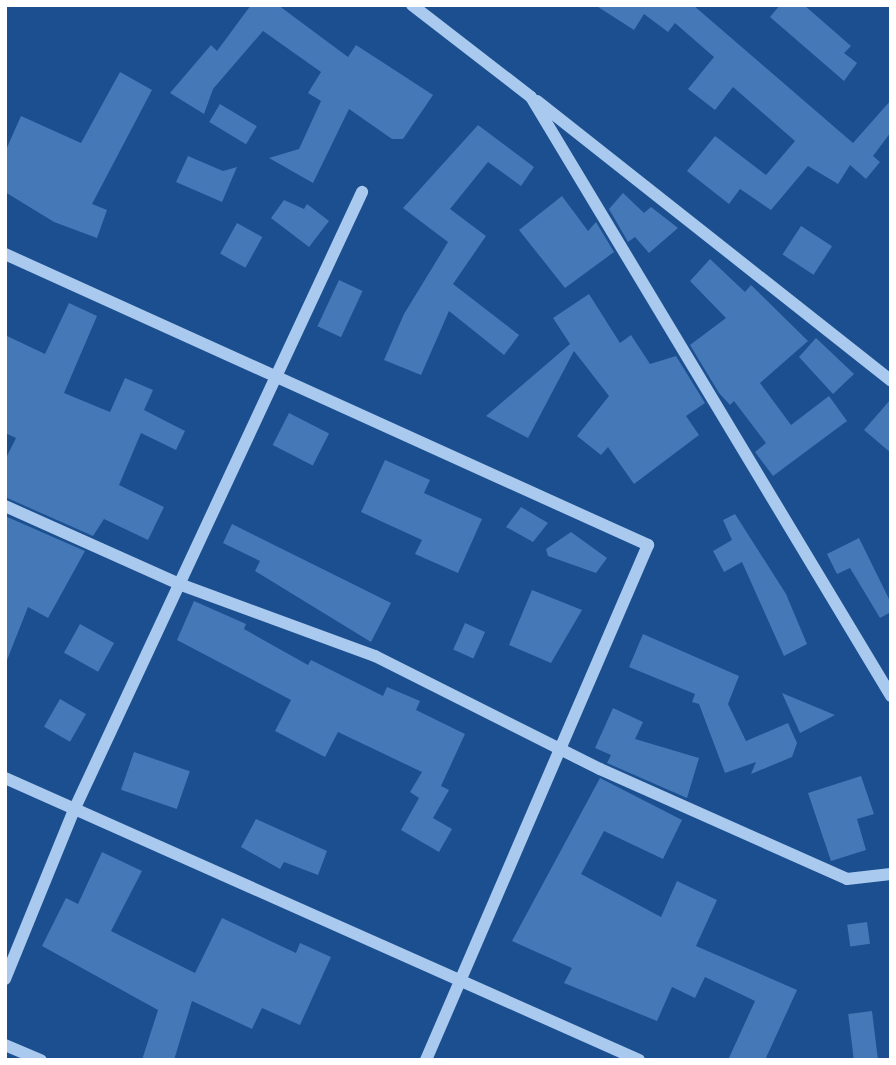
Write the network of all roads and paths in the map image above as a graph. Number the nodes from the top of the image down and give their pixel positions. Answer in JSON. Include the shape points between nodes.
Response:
{"nodes":[{"id":1,"x":412,"y":5,"type":"edge"},
{"id":2,"x":531,"y":97,"type":"junction"},
{"id":3,"x":362,"y":192,"type":"dead end"},
{"id":4,"x":5,"y":254,"type":"edge"},
{"id":5,"x":274,"y":371,"type":"junction"},
{"id":6,"x":891,"y":381,"type":"edge"},
{"id":7,"x":5,"y":506,"type":"edge"},
{"id":8,"x":179,"y":584,"type":"junction"},
{"id":9,"x":891,"y":696,"type":"edge"},
{"id":10,"x":563,"y":750,"type":"junction"},
{"id":11,"x":5,"y":778,"type":"edge"},
{"id":12,"x":74,"y":810,"type":"junction"},
{"id":13,"x":891,"y":874,"type":"edge"},
{"id":14,"x":5,"y":979,"type":"edge"},
{"id":15,"x":461,"y":981,"type":"junction"},
{"id":16,"x":5,"y":1045,"type":"edge"},
{"id":17,"x":41,"y":1060,"type":"edge"},
{"id":18,"x":426,"y":1060,"type":"edge"},
{"id":19,"x":639,"y":1060,"type":"edge"}],
"edges":[{"from":1,"to":2,"type":"street"},
{"from":2,"to":6,"type":"street"},
{"from":2,"to":9,"type":"street"},
{"from":3,"to":5,"type":"street"},
{"from":4,"to":5,"type":"street"},
{"from":5,"to":8,"type":"street"},
{"from":5,"to":10,"type":"street","via":[[648,545]]},
{"from":7,"to":8,"type":"street"},
{"from":8,"to":10,"type":"street","via":[[375,656]]},
{"from":8,"to":12,"type":"street"},
{"from":10,"to":13,"type":"street","via":[[847,879]]},
{"from":10,"to":15,"type":"street"},
{"from":11,"to":12,"type":"street"},
{"from":12,"to":14,"type":"street"},
{"from":12,"to":15,"type":"street"},
{"from":15,"to":18,"type":"street"},
{"from":15,"to":19,"type":"street"},
{"from":16,"to":17,"type":"street"}]}
